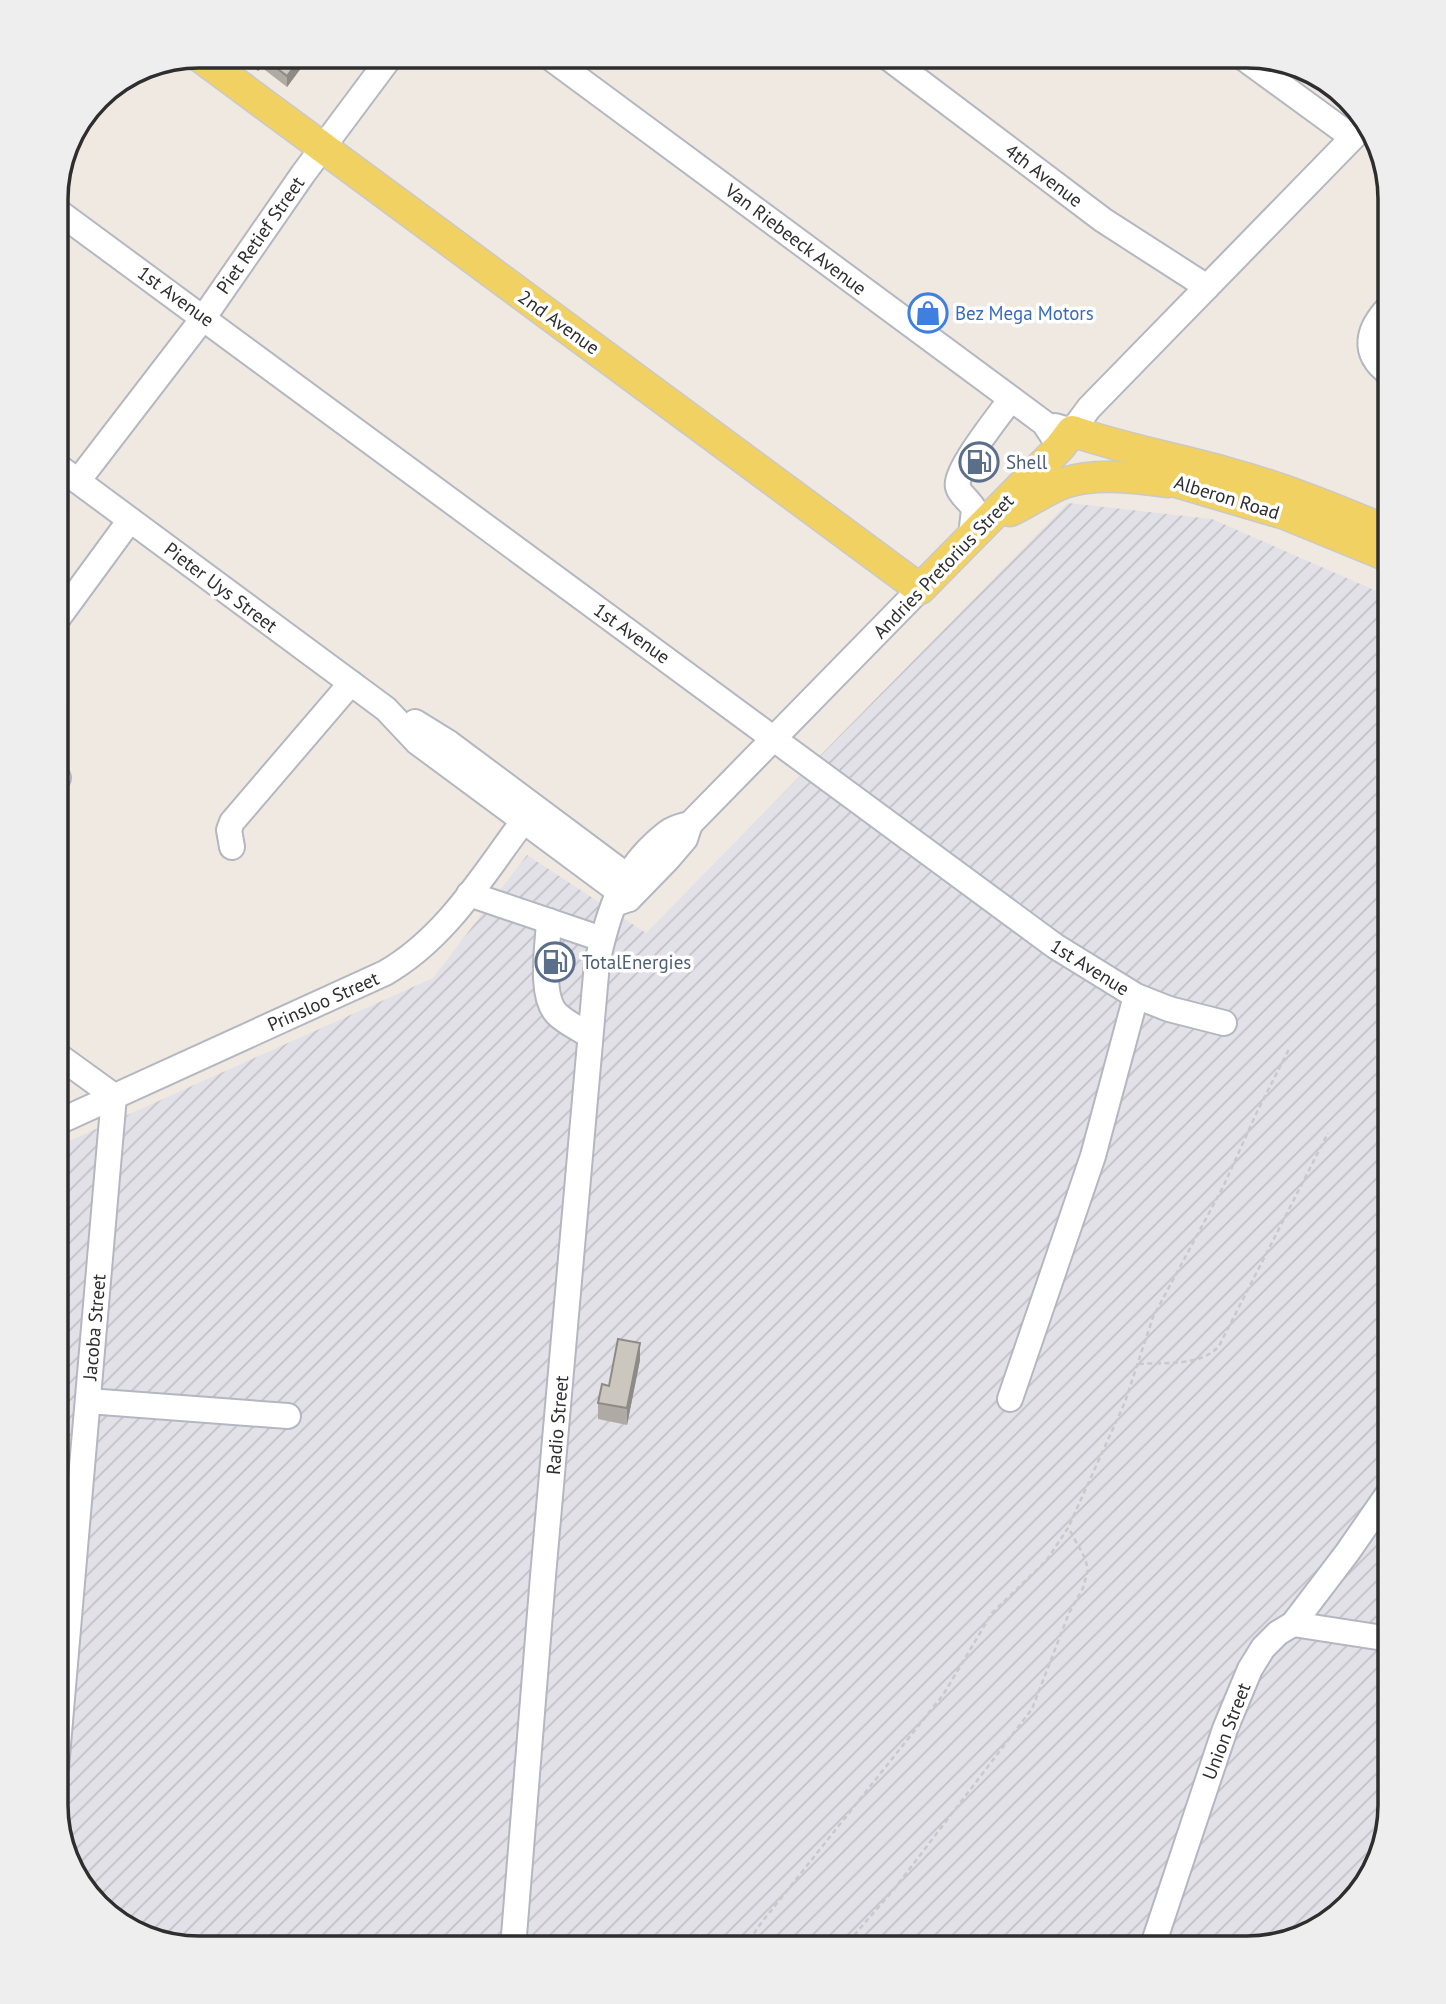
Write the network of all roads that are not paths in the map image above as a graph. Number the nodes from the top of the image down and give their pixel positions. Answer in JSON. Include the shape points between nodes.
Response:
{"nodes":[{"id":1,"x":214,"y":68,"type":"edge"},
{"id":2,"x":382,"y":68,"type":"edge"},
{"id":3,"x":565,"y":68,"type":"edge"},
{"id":4,"x":903,"y":69,"type":"edge"},
{"id":5,"x":1262,"y":69,"type":"edge"},
{"id":6,"x":1357,"y":129,"type":"edge"},
{"id":7,"x":1358,"y":131,"type":"edge"},
{"id":8,"x":322,"y":147,"type":"junction"},
{"id":9,"x":69,"y":219,"type":"edge"},
{"id":10,"x":1207,"y":287,"type":"junction"},
{"id":11,"x":204,"y":317,"type":"junction"},
{"id":12,"x":1378,"y":320,"type":"edge"},
{"id":13,"x":1378,"y":363,"type":"edge"},
{"id":14,"x":1011,"y":399,"type":"junction"},
{"id":15,"x":1059,"y":434,"type":"junction"},
{"id":16,"x":69,"y":474,"type":"edge"},
{"id":17,"x":78,"y":481,"type":"junction"},
{"id":18,"x":1180,"y":482,"type":"junction"},
{"id":19,"x":130,"y":520,"type":"junction"},
{"id":20,"x":980,"y":527,"type":"junction"},
{"id":21,"x":1378,"y":527,"type":"edge"},
{"id":22,"x":1378,"y":552,"type":"edge"},
{"id":23,"x":920,"y":589,"type":"junction"},
{"id":24,"x":69,"y":604,"type":"edge"},
{"id":25,"x":351,"y":683,"type":"junction"},
{"id":26,"x":776,"y":738,"type":"junction"},
{"id":27,"x":529,"y":814,"type":"junction"},
{"id":28,"x":232,"y":847,"type":"dead end"},
{"id":29,"x":626,"y":891,"type":"junction"},
{"id":30,"x":469,"y":894,"type":"junction"},
{"id":31,"x":549,"y":921,"type":"junction"},
{"id":32,"x":602,"y":939,"type":"junction"},
{"id":33,"x":1136,"y":996,"type":"junction"},
{"id":34,"x":1224,"y":1023,"type":"dead end"},
{"id":35,"x":590,"y":1036,"type":"junction"},
{"id":36,"x":68,"y":1063,"type":"edge"},
{"id":37,"x":114,"y":1096,"type":"junction"},
{"id":38,"x":68,"y":1117,"type":"edge"},
{"id":39,"x":1010,"y":1399,"type":"dead end"},
{"id":40,"x":88,"y":1401,"type":"junction"},
{"id":41,"x":288,"y":1416,"type":"dead end"},
{"id":42,"x":1378,"y":1508,"type":"edge"},
{"id":43,"x":1293,"y":1624,"type":"junction"},
{"id":44,"x":68,"y":1629,"type":"edge"},
{"id":45,"x":1378,"y":1637,"type":"edge"},
{"id":46,"x":514,"y":1935,"type":"edge"},
{"id":47,"x":1156,"y":1936,"type":"edge"}],
"edges":[{"from":1,"to":8,"type":"main road","name":"2nd Avenue"},
{"from":2,"to":8,"type":"street","name":"Piet Retief Street"},
{"from":3,"to":14,"type":"street","name":"Van Riebeeck Avenue"},
{"from":4,"to":10,"type":"street","name":"4th Avenue","via":[[1103,220]]},
{"from":5,"to":6,"type":"street"},
{"from":7,"to":10,"type":"street","name":"Andries Pretorius Street"},
{"from":8,"to":11,"type":"street","name":"Piet Retief Street"},
{"from":8,"to":23,"type":"main road","name":"2nd Avenue"},
{"from":9,"to":11,"type":"street","name":"1st Avenue"},
{"from":10,"to":15,"type":"street","name":"Andries Pretorius Street"},
{"from":11,"to":17,"type":"street","name":"Piet Retief Street"},
{"from":11,"to":26,"type":"street","name":"1st Avenue"},
{"from":12,"to":13,"type":"street","via":[[1370,337]]},
{"from":14,"to":15,"type":"street","name":"Van Riebeeck Avenue"},
{"from":14,"to":20,"type":"street","via":[[957,479]]},
{"from":15,"to":18,"type":"main road","name":"Alberon Road","via":[[1097,460]]},
{"from":15,"to":20,"type":"main road","name":"Andries Pretorius Street"},
{"from":15,"to":21,"type":"main road","name":"Alberon Road","via":[[1228,473]]},
{"from":16,"to":17,"type":"street","name":"Pieter Uys Street"},
{"from":17,"to":19,"type":"street","name":"Pieter Uys Street"},
{"from":18,"to":20,"type":"main road","via":[[1110,476],[1079,479],[1048,490]]},
{"from":18,"to":22,"type":"main road","name":"Alberon Road","via":[[1285,514]]},
{"from":19,"to":24,"type":"street"},
{"from":19,"to":25,"type":"street","name":"Pieter Uys Street"},
{"from":20,"to":23,"type":"main road","name":"Andries Pretorius Street"},
{"from":23,"to":26,"type":"street","name":"Andries Pretorius Street"},
{"from":25,"to":27,"type":"street","name":"Pieter Uys Street","via":[[386,709],[418,742]]},
{"from":25,"to":28,"type":"street","via":[[232,822]]},
{"from":26,"to":29,"type":"street","name":"Andries Pretorius Street","via":[[690,824],[685,839]]},
{"from":26,"to":33,"type":"street","name":"1st Avenue","via":[[1055,946]]},
{"from":27,"to":29,"type":"street","name":"Pieter Uys Street"},
{"from":27,"to":30,"type":"street","name":"Prinsloo Street"},
{"from":29,"to":32,"type":"street","name":"Radio Street"},
{"from":30,"to":31,"type":"street"},
{"from":30,"to":37,"type":"street","name":"Prinsloo Street","via":[[409,959]]},
{"from":31,"to":32,"type":"street"},
{"from":31,"to":35,"type":"street","via":[[549,1001],[557,1014]]},
{"from":32,"to":35,"type":"street","name":"Radio Street"},
{"from":33,"to":34,"type":"street","name":"1st Avenue"},
{"from":33,"to":39,"type":"street","via":[[1093,1156]]},
{"from":35,"to":46,"type":"street","name":"Radio Street"},
{"from":36,"to":37,"type":"street"},
{"from":37,"to":38,"type":"street","name":"Prinsloo Street"},
{"from":37,"to":40,"type":"street","name":"Jacoba Street"},
{"from":40,"to":41,"type":"street"},
{"from":40,"to":44,"type":"street","name":"Jacoba Street"},
{"from":42,"to":43,"type":"street","name":"Union Street"},
{"from":43,"to":45,"type":"street"},
{"from":43,"to":47,"type":"street","name":"Union Street","via":[[1263,1648],[1238,1694]]}]}
